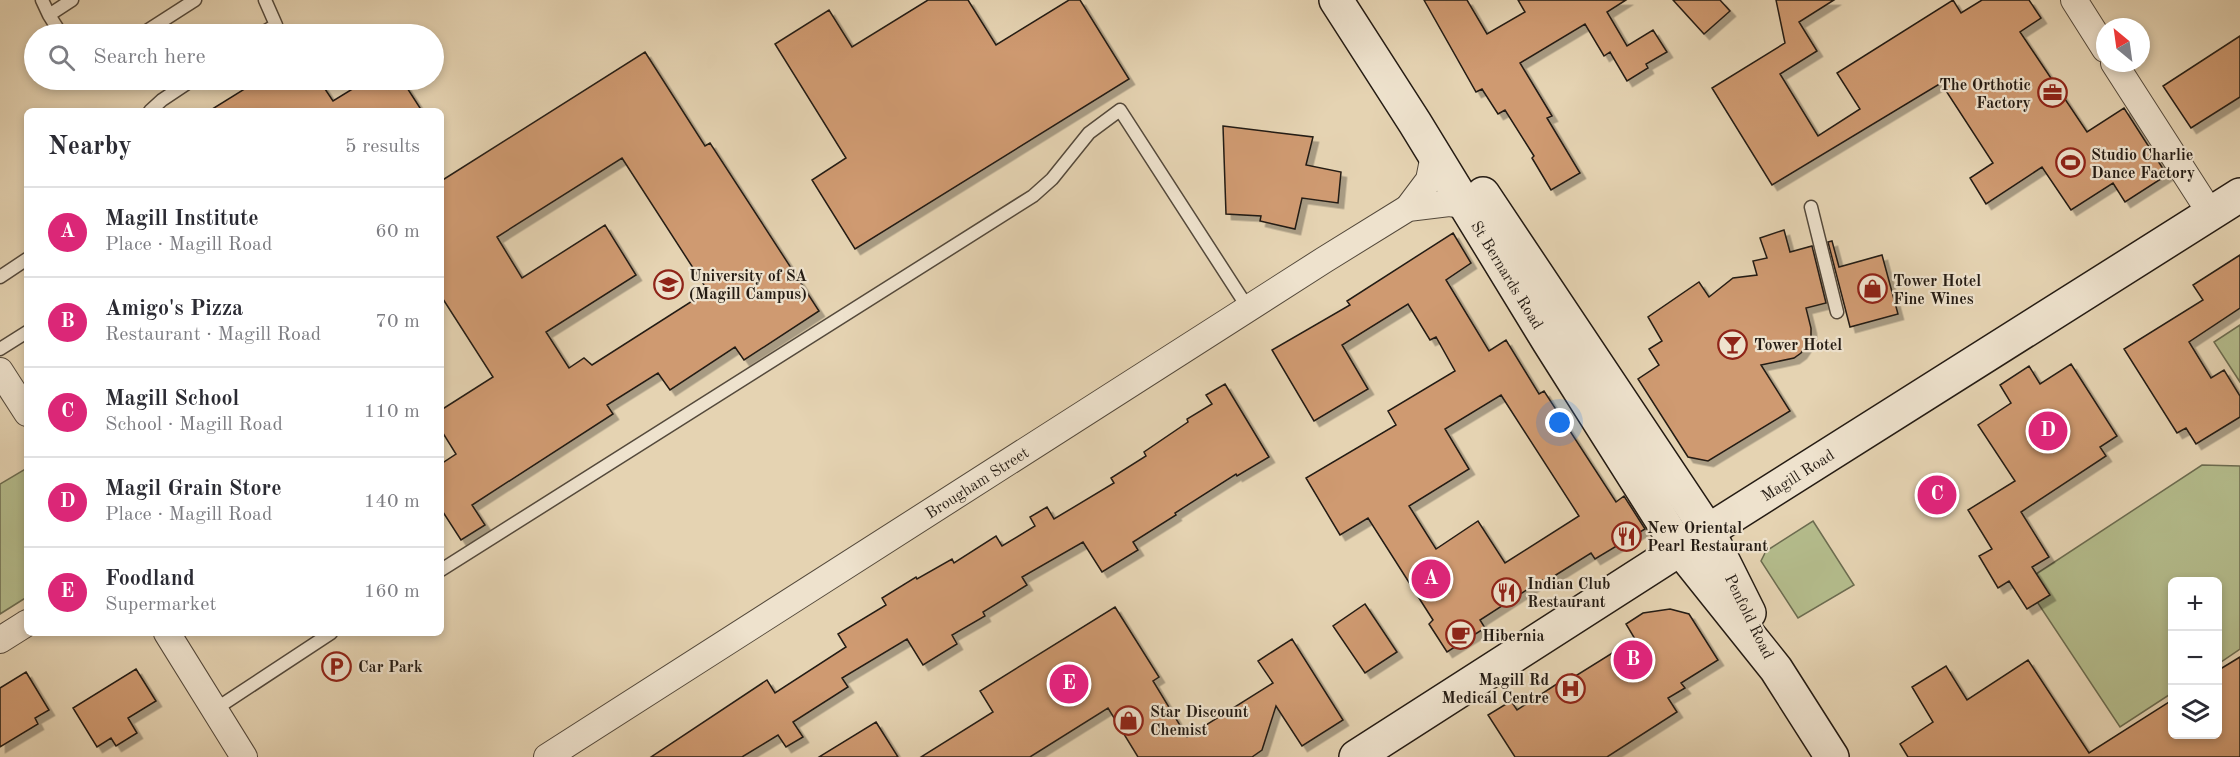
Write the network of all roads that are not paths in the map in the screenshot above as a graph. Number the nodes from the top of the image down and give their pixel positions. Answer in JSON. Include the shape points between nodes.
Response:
{"nodes":[{"id":1,"x":42,"y":0,"type":"edge"},
{"id":2,"x":72,"y":0,"type":"edge"},
{"id":3,"x":195,"y":0,"type":"edge"},
{"id":4,"x":266,"y":0,"type":"edge"},
{"id":5,"x":1336,"y":0,"type":"edge"},
{"id":6,"x":1361,"y":0,"type":"edge"},
{"id":7,"x":2074,"y":0,"type":"edge"},
{"id":8,"x":49,"y":15,"type":"junction"},
{"id":9,"x":55,"y":24,"type":"edge"},
{"id":10,"x":158,"y":24,"type":"edge"},
{"id":11,"x":276,"y":24,"type":"edge"},
{"id":12,"x":2096,"y":35,"type":"edge"},
{"id":13,"x":2120,"y":72,"type":"edge"},
{"id":14,"x":176,"y":90,"type":"edge"},
{"id":15,"x":153,"y":108,"type":"edge"},
{"id":16,"x":1434,"y":155,"type":"junction"},
{"id":17,"x":2240,"y":195,"type":"edge"},
{"id":18,"x":1465,"y":205,"type":"junction"},
{"id":19,"x":1811,"y":207,"type":"dead end"},
{"id":20,"x":1408,"y":208,"type":"junction"},
{"id":21,"x":2211,"y":214,"type":"junction"},
{"id":22,"x":24,"y":261,"type":"edge"},
{"id":23,"x":0,"y":277,"type":"edge"},
{"id":24,"x":1248,"y":308,"type":"junction"},
{"id":25,"x":1837,"y":312,"type":"dead end"},
{"id":26,"x":24,"y":334,"type":"edge"},
{"id":27,"x":0,"y":349,"type":"edge"},
{"id":28,"x":0,"y":371,"type":"edge"},
{"id":29,"x":24,"y":408,"type":"edge"},
{"id":30,"x":1708,"y":531,"type":"junction"},
{"id":31,"x":1680,"y":549,"type":"junction"},
{"id":32,"x":444,"y":568,"type":"edge"},
{"id":33,"x":24,"y":625,"type":"edge"},
{"id":34,"x":168,"y":636,"type":"edge"},
{"id":35,"x":326,"y":636,"type":"edge"},
{"id":36,"x":0,"y":640,"type":"edge"},
{"id":37,"x":1776,"y":669,"type":"junction"},
{"id":38,"x":214,"y":710,"type":"junction"},
{"id":39,"x":1360,"y":756,"type":"edge"},
{"id":40,"x":244,"y":757,"type":"edge"},
{"id":41,"x":547,"y":757,"type":"edge"},
{"id":42,"x":1832,"y":757,"type":"edge"}],
"edges":[{"from":1,"to":8,"type":"lane"},
{"from":2,"to":8,"type":"lane"},
{"from":3,"to":10,"type":"lane"},
{"from":4,"to":11,"type":"lane"},
{"from":5,"to":16,"type":"main road","name":"St Bernards Road"},
{"from":6,"to":30,"type":"main road","name":"St Bernards Road","via":[[1469,174]]},
{"from":7,"to":12,"type":"street"},
{"from":8,"to":9,"type":"lane"},
{"from":13,"to":21,"type":"street"},
{"from":14,"to":15,"type":"lane"},
{"from":16,"to":18,"type":"main road","name":"St Bernards Road"},
{"from":16,"to":20,"type":"street","name":"Brougham Street","via":[[1429,180]]},
{"from":17,"to":21,"type":"main road","name":"Magill Road"},
{"from":18,"to":20,"type":"street","name":"Brougham Street"},
{"from":18,"to":31,"type":"main road","name":"St Bernards Road"},
{"from":19,"to":25,"type":"lane"},
{"from":20,"to":24,"type":"street","name":"Brougham Street"},
{"from":21,"to":30,"type":"main road","name":"Magill Road"},
{"from":22,"to":23,"type":"lane"},
{"from":24,"to":32,"type":"lane","via":[[1120,110],[1089,132],[1033,196]]},
{"from":24,"to":41,"type":"street","name":"Brougham Street"},
{"from":26,"to":27,"type":"lane"},
{"from":28,"to":29,"type":"street"},
{"from":30,"to":31,"type":"main road","name":"Magill Road"},
{"from":30,"to":37,"type":"main road","name":"Penfold Road"},
{"from":31,"to":37,"type":"main road","name":"Penfold Road"},
{"from":31,"to":39,"type":"main road","name":"Magill Road"},
{"from":33,"to":36,"type":"street"},
{"from":34,"to":38,"type":"street"},
{"from":35,"to":38,"type":"lane"},
{"from":37,"to":42,"type":"main road","name":"Penfold Road"},
{"from":38,"to":40,"type":"street"}]}
